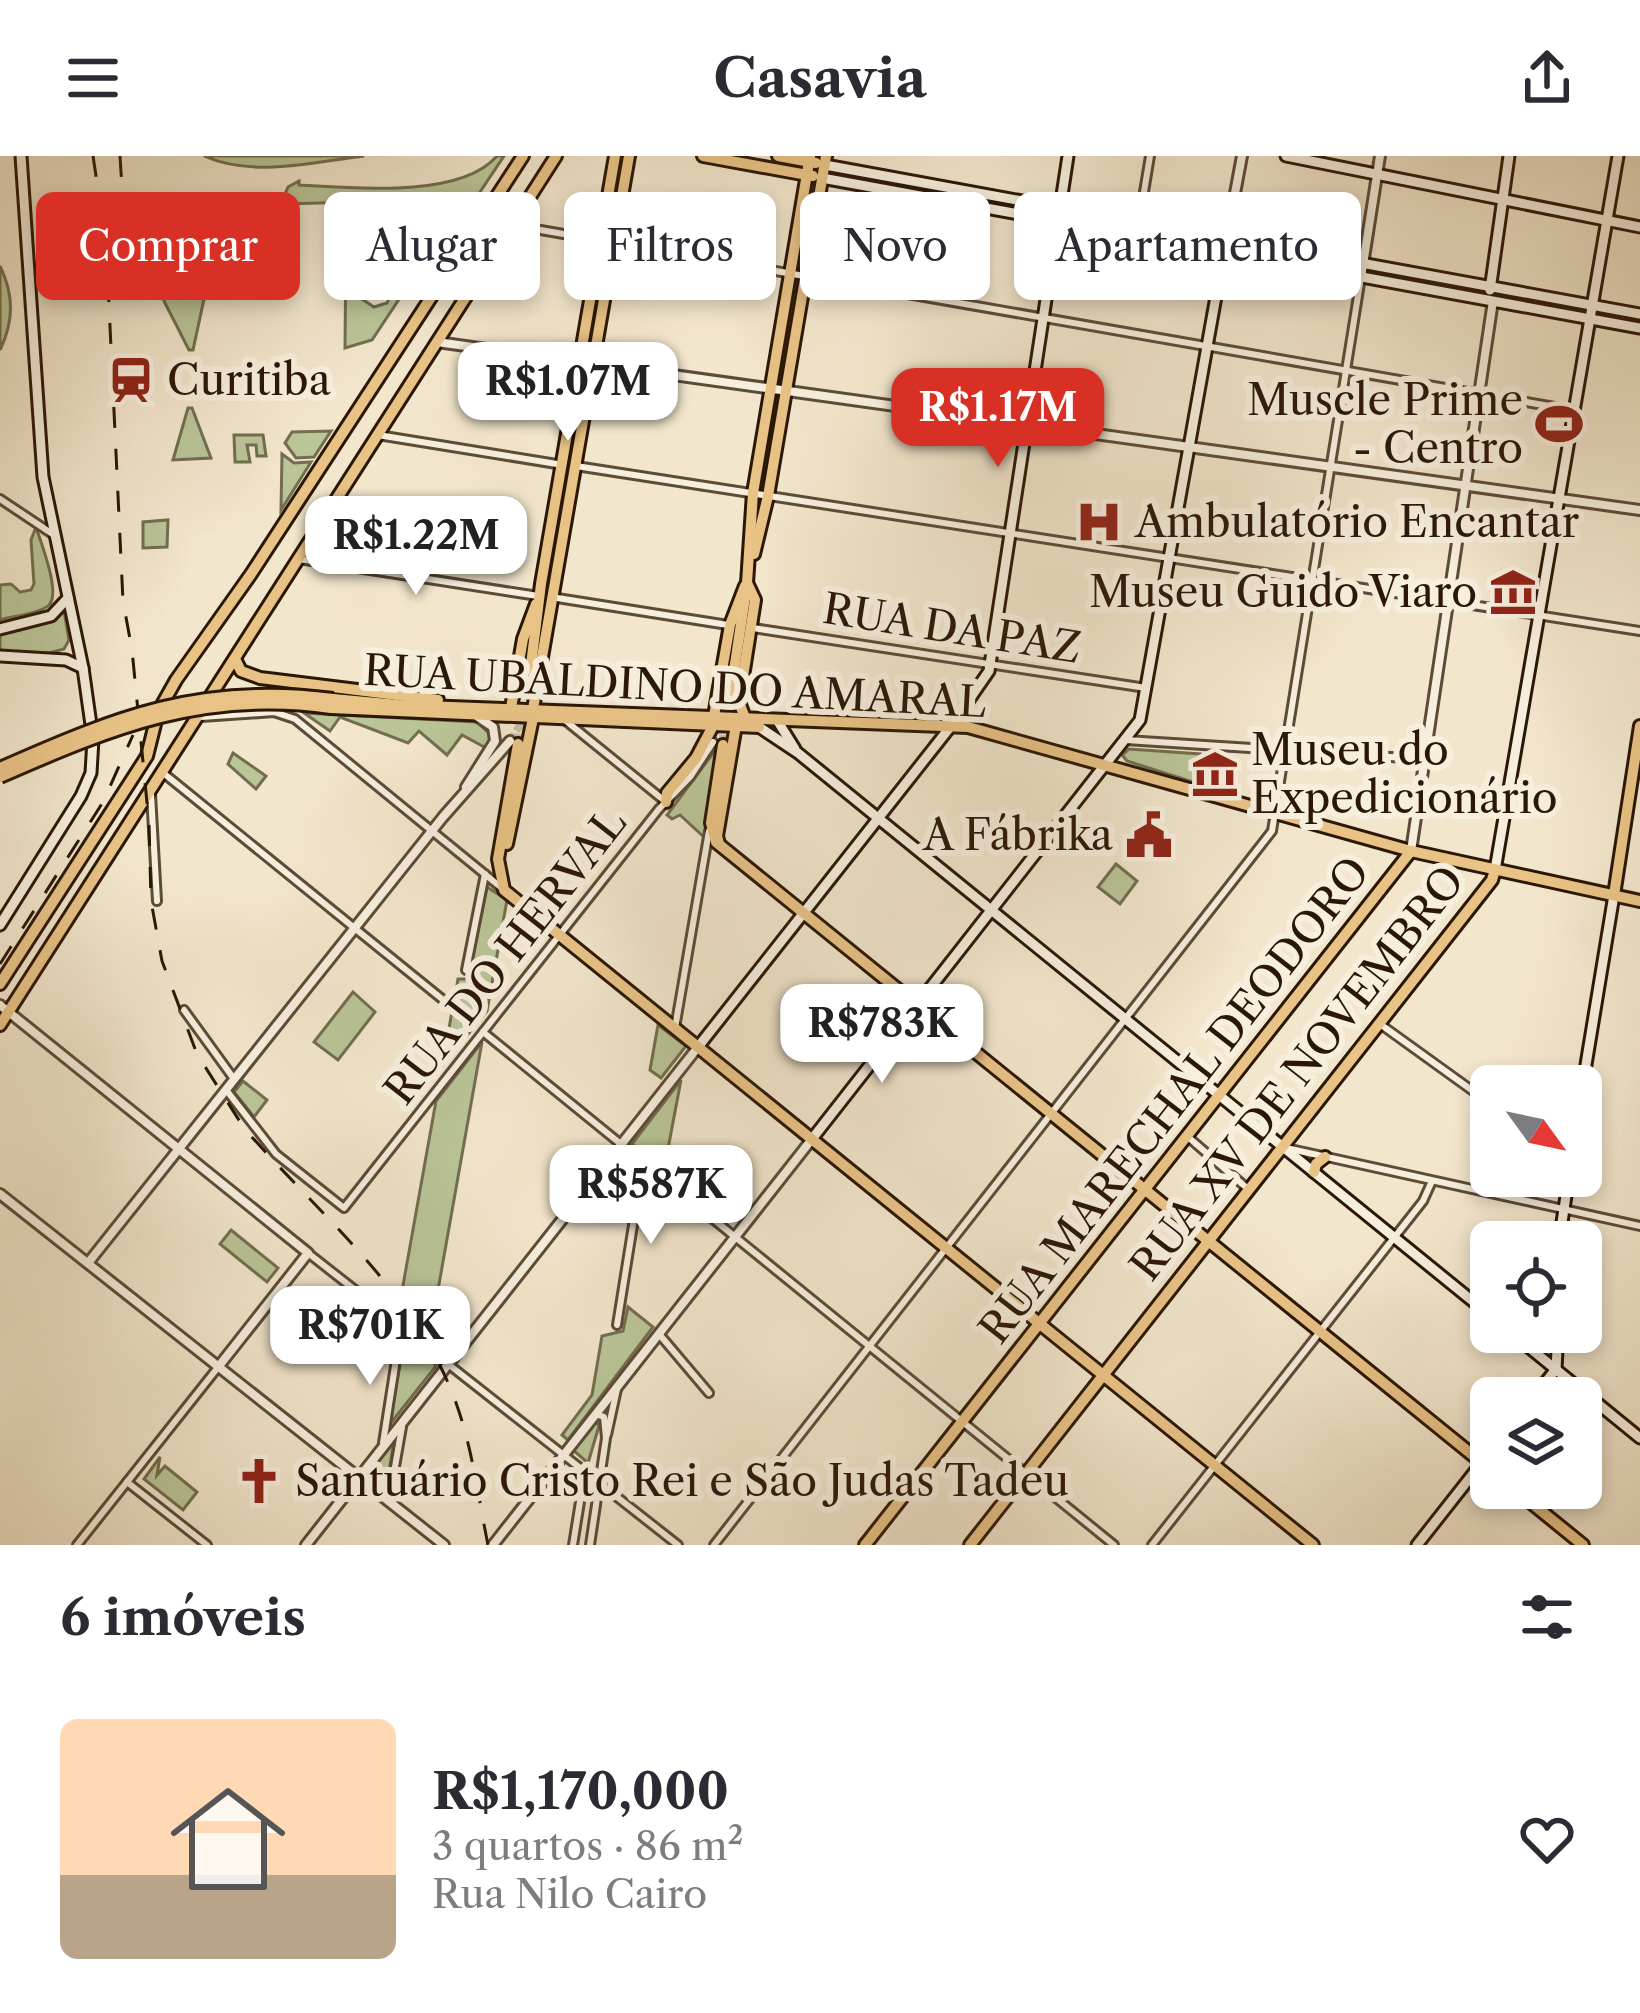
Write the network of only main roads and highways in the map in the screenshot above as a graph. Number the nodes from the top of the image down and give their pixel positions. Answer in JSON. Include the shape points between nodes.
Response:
{"nodes":[{"id":1,"x":21,"y":156,"type":"edge"},
{"id":2,"x":523,"y":156,"type":"edge"},
{"id":3,"x":556,"y":156,"type":"edge"},
{"id":4,"x":615,"y":156,"type":"edge"},
{"id":5,"x":629,"y":156,"type":"edge"},
{"id":6,"x":703,"y":156,"type":"edge"},
{"id":7,"x":778,"y":156,"type":"edge"},
{"id":8,"x":1068,"y":156,"type":"edge"},
{"id":9,"x":1286,"y":156,"type":"edge"},
{"id":10,"x":1509,"y":156,"type":"edge"},
{"id":11,"x":1618,"y":156,"type":"edge"},
{"id":12,"x":809,"y":164,"type":"edge"},
{"id":13,"x":824,"y":166,"type":"edge"},
{"id":14,"x":970,"y":191,"type":"joint"},
{"id":15,"x":612,"y":192,"type":"edge"},
{"id":16,"x":620,"y":192,"type":"edge"},
{"id":17,"x":926,"y":192,"type":"edge"},
{"id":18,"x":1062,"y":192,"type":"edge"},
{"id":19,"x":1014,"y":199,"type":"edge"},
{"id":20,"x":1502,"y":200,"type":"junction"},
{"id":21,"x":1606,"y":220,"type":"junction"},
{"id":22,"x":1640,"y":227,"type":"edge"},
{"id":23,"x":800,"y":240,"type":"edge"},
{"id":24,"x":795,"y":245,"type":"junction"},
{"id":25,"x":1361,"y":263,"type":"edge"},
{"id":26,"x":1361,"y":277,"type":"edge"},
{"id":27,"x":1456,"y":280,"type":"junction"},
{"id":28,"x":1489,"y":286,"type":"junction"},
{"id":29,"x":1415,"y":287,"type":"junction"},
{"id":30,"x":596,"y":300,"type":"edge"},
{"id":31,"x":802,"y":300,"type":"edge"},
{"id":32,"x":1046,"y":300,"type":"edge"},
{"id":33,"x":1216,"y":300,"type":"edge"},
{"id":34,"x":1492,"y":301,"type":"junction"},
{"id":35,"x":1592,"y":305,"type":"junction"},
{"id":36,"x":783,"y":312,"type":"junction"},
{"id":37,"x":1640,"y":314,"type":"edge"},
{"id":38,"x":1590,"y":319,"type":"junction"},
{"id":39,"x":1640,"y":328,"type":"edge"},
{"id":40,"x":794,"y":342,"type":"junction"},
{"id":41,"x":747,"y":584,"type":"junction"},
{"id":42,"x":545,"y":597,"type":"junction"},
{"id":43,"x":68,"y":598,"type":"junction"},
{"id":44,"x":0,"y":629,"type":"edge"},
{"id":45,"x":0,"y":656,"type":"edge"},
{"id":46,"x":235,"y":659,"type":"junction"},
{"id":47,"x":83,"y":668,"type":"junction"},
{"id":48,"x":528,"y":689,"type":"tunnel mouth"},
{"id":49,"x":730,"y":697,"type":"tunnel mouth"},
{"id":50,"x":332,"y":704,"type":"junction"},
{"id":51,"x":459,"y":706,"type":"junction"},
{"id":52,"x":511,"y":708,"type":"junction"},
{"id":53,"x":533,"y":714,"type":"junction"},
{"id":54,"x":714,"y":720,"type":"junction"},
{"id":55,"x":777,"y":720,"type":"junction"},
{"id":56,"x":740,"y":721,"type":"junction"},
{"id":57,"x":1640,"y":725,"type":"edge"},
{"id":58,"x":951,"y":726,"type":"junction"},
{"id":59,"x":759,"y":727,"type":"joint"},
{"id":60,"x":514,"y":743,"type":"tunnel mouth"},
{"id":61,"x":718,"y":743,"type":"tunnel mouth"},
{"id":62,"x":798,"y":753,"type":"junction"},
{"id":63,"x":1105,"y":766,"type":"junction"},
{"id":64,"x":0,"y":767,"type":"edge"},
{"id":65,"x":0,"y":777,"type":"edge"},
{"id":66,"x":666,"y":802,"type":"road end"},
{"id":67,"x":878,"y":818,"type":"junction"},
{"id":68,"x":714,"y":847,"type":"junction"},
{"id":69,"x":1411,"y":851,"type":"junction"},
{"id":70,"x":1495,"y":870,"type":"junction"},
{"id":71,"x":502,"y":884,"type":"junction"},
{"id":72,"x":1614,"y":895,"type":"junction"},
{"id":73,"x":1640,"y":901,"type":"edge"},
{"id":74,"x":991,"y":910,"type":"junction"},
{"id":75,"x":803,"y":913,"type":"junction"},
{"id":76,"x":0,"y":926,"type":"edge"},
{"id":77,"x":0,"y":984,"type":"edge"},
{"id":78,"x":917,"y":1005,"type":"junction"},
{"id":79,"x":5,"y":1008,"type":"edge"},
{"id":80,"x":0,"y":1025,"type":"edge"},
{"id":81,"x":698,"y":1047,"type":"junction"},
{"id":82,"x":1586,"y":1065,"type":"edge"},
{"id":83,"x":1219,"y":1097,"type":"junction"},
{"id":84,"x":812,"y":1139,"type":"junction"},
{"id":85,"x":1283,"y":1148,"type":"junction"},
{"id":86,"x":1325,"y":1157,"type":"road end"},
{"id":87,"x":1314,"y":1172,"type":"junction"},
{"id":88,"x":1145,"y":1190,"type":"junction"},
{"id":89,"x":1209,"y":1242,"type":"junction"},
{"id":90,"x":1470,"y":1299,"type":"edge"},
{"id":91,"x":1041,"y":1324,"type":"junction"},
{"id":92,"x":1536,"y":1353,"type":"edge"},
{"id":93,"x":1557,"y":1353,"type":"edge"},
{"id":94,"x":1556,"y":1369,"type":"junction"},
{"id":95,"x":1104,"y":1375,"type":"junction"},
{"id":96,"x":1550,"y":1377,"type":"edge"},
{"id":97,"x":1640,"y":1438,"type":"edge"},
{"id":98,"x":1470,"y":1454,"type":"edge"},
{"id":99,"x":1470,"y":1485,"type":"edge"},
{"id":100,"x":1539,"y":1509,"type":"edge"},
{"id":101,"x":865,"y":1545,"type":"edge"},
{"id":102,"x":970,"y":1545,"type":"edge"},
{"id":103,"x":1313,"y":1545,"type":"edge"},
{"id":104,"x":1418,"y":1545,"type":"edge"},
{"id":105,"x":1583,"y":1545,"type":"edge"}],
"edges":[{"from":1,"to":43,"type":"main road","via":[[41,462]]},
{"from":2,"to":77,"type":"main road","via":[[176,680],[147,756]]},
{"from":3,"to":46,"type":"main road"},
{"from":4,"to":15,"type":"main road"},
{"from":5,"to":16,"type":"main road"},
{"from":6,"to":12,"type":"main road"},
{"from":7,"to":12,"type":"main road"},
{"from":8,"to":18,"type":"main road"},
{"from":9,"to":20,"type":"main road"},
{"from":10,"to":20,"type":"main road","name":"RUA MARECHAL DEODORO"},
{"from":11,"to":21,"type":"main road","name":"RUA XV DE NOVEMBRO"},
{"from":12,"to":13,"type":"main road"},
{"from":12,"to":24,"type":"main road"},
{"from":13,"to":14,"type":"main road"},
{"from":13,"to":17,"type":"main road"},
{"from":14,"to":19,"type":"main road"},
{"from":20,"to":21,"type":"main road"},
{"from":20,"to":28,"type":"main road","name":"RUA MARECHAL DEODORO"},
{"from":21,"to":22,"type":"main road"},
{"from":21,"to":35,"type":"main road","name":"RUA XV DE NOVEMBRO"},
{"from":23,"to":24,"type":"main road"},
{"from":24,"to":36,"type":"main road"},
{"from":25,"to":27,"type":"main road"},
{"from":26,"to":29,"type":"main road"},
{"from":27,"to":28,"type":"main road"},
{"from":27,"to":29,"type":"main road"},
{"from":28,"to":34,"type":"main road","name":"RUA MARECHAL DEODORO"},
{"from":28,"to":35,"type":"main road"},
{"from":29,"to":34,"type":"main road"},
{"from":30,"to":42,"type":"main road"},
{"from":31,"to":40,"type":"main road"},
{"from":32,"to":58,"type":"main road","via":[[991,664]]},
{"from":33,"to":63,"type":"main road","via":[[1140,720]]},
{"from":34,"to":38,"type":"main road"},
{"from":35,"to":37,"type":"main road"},
{"from":35,"to":38,"type":"main road","name":"RUA XV DE NOVEMBRO"},
{"from":36,"to":40,"type":"main road"},
{"from":36,"to":41,"type":"main road"},
{"from":38,"to":39,"type":"main road"},
{"from":38,"to":70,"type":"main road","name":"RUA XV DE NOVEMBRO"},
{"from":40,"to":41,"type":"main road"},
{"from":41,"to":49,"type":"main road"},
{"from":41,"to":54,"type":"main road","via":[[730,625]]},
{"from":41,"to":56,"type":"main road","via":[[755,600]]},
{"from":42,"to":48,"type":"main road"},
{"from":42,"to":52,"type":"main road","via":[[523,639]]},
{"from":42,"to":53,"type":"main road"},
{"from":43,"to":44,"type":"main road","via":[[51,616]]},
{"from":43,"to":47,"type":"main road"},
{"from":45,"to":47,"type":"main road"},
{"from":46,"to":51,"type":"main road","via":[[260,678]]},
{"from":46,"to":79,"type":"main road"},
{"from":47,"to":76,"type":"main road","via":[[91,773]]},
{"from":50,"to":51,"type":"main road","name":"RUA UBALDINO DO AMARAL"},
{"from":50,"to":53,"type":"main road","name":"RUA UBALDINO DO AMARAL"},
{"from":50,"to":64,"type":"main road","bridge":true,"via":[[268,693],[194,699],[103,724]]},
{"from":50,"to":65,"type":"main road","bridge":true,"via":[[191,708],[112,730]]},
{"from":51,"to":52,"type":"main road","name":"RUA UBALDINO DO AMARAL"},
{"from":52,"to":53,"type":"main road","name":"RUA UBALDINO DO AMARAL"},
{"from":53,"to":54,"type":"main road","name":"RUA UBALDINO DO AMARAL"},
{"from":53,"to":54,"type":"main road","name":"RUA UBALDINO DO AMARAL"},
{"from":53,"to":71,"type":"main road"},
{"from":54,"to":56,"type":"main road","name":"RUA UBALDINO DO AMARAL"},
{"from":54,"to":66,"type":"main road"},
{"from":55,"to":56,"type":"main road","name":"RUA UBALDINO DO AMARAL"},
{"from":55,"to":58,"type":"main road","name":"RUA UBALDINO DO AMARAL"},
{"from":55,"to":62,"type":"main road"},
{"from":56,"to":59,"type":"main road","name":"RUA UBALDINO DO AMARAL"},
{"from":56,"to":68,"type":"main road"},
{"from":57,"to":72,"type":"main road"},
{"from":58,"to":63,"type":"main road","name":"RUA UBALDINO DO AMARAL"},
{"from":58,"to":67,"type":"main road"},
{"from":59,"to":62,"type":"main road"},
{"from":60,"to":71,"type":"main road","via":[[497,859]]},
{"from":61,"to":68,"type":"main road"},
{"from":62,"to":67,"type":"main road"},
{"from":63,"to":69,"type":"main road","name":"RUA UBALDINO DO AMARAL"},
{"from":63,"to":74,"type":"main road"},
{"from":67,"to":74,"type":"main road"},
{"from":67,"to":75,"type":"main road"},
{"from":68,"to":75,"type":"main road"},
{"from":69,"to":70,"type":"main road","name":"RUA UBALDINO DO AMARAL"},
{"from":69,"to":83,"type":"main road","name":"RUA MARECHAL DEODORO"},
{"from":70,"to":72,"type":"main road","name":"RUA UBALDINO DO AMARAL"},
{"from":70,"to":85,"type":"main road","name":"RUA XV DE NOVEMBRO"},
{"from":71,"to":81,"type":"main road"},
{"from":72,"to":73,"type":"main road","name":"RUA UBALDINO DO AMARAL"},
{"from":72,"to":82,"type":"main road"},
{"from":74,"to":78,"type":"main road"},
{"from":74,"to":83,"type":"main road"},
{"from":75,"to":78,"type":"main road"},
{"from":75,"to":81,"type":"main road"},
{"from":78,"to":84,"type":"main road"},
{"from":78,"to":88,"type":"main road"},
{"from":79,"to":80,"type":"main road"},
{"from":81,"to":84,"type":"main road"},
{"from":83,"to":85,"type":"main road"},
{"from":83,"to":88,"type":"main road","name":"RUA MARECHAL DEODORO"},
{"from":84,"to":91,"type":"main road"},
{"from":85,"to":87,"type":"main road"},
{"from":85,"to":89,"type":"main road","name":"RUA XV DE NOVEMBRO"},
{"from":86,"to":87,"type":"main road"},
{"from":87,"to":90,"type":"main road"},
{"from":88,"to":89,"type":"main road"},
{"from":88,"to":91,"type":"main road","name":"RUA MARECHAL DEODORO"},
{"from":89,"to":95,"type":"main road","name":"RUA XV DE NOVEMBRO"},
{"from":89,"to":98,"type":"main road"},
{"from":91,"to":95,"type":"main road"},
{"from":91,"to":101,"type":"main road","name":"RUA MARECHAL DEODORO"},
{"from":92,"to":94,"type":"main road"},
{"from":93,"to":94,"type":"main road"},
{"from":94,"to":96,"type":"main road"},
{"from":94,"to":97,"type":"main road"},
{"from":95,"to":102,"type":"main road","name":"RUA XV DE NOVEMBRO"},
{"from":95,"to":103,"type":"main road"},
{"from":99,"to":104,"type":"main road"},
{"from":100,"to":105,"type":"main road"}]}
